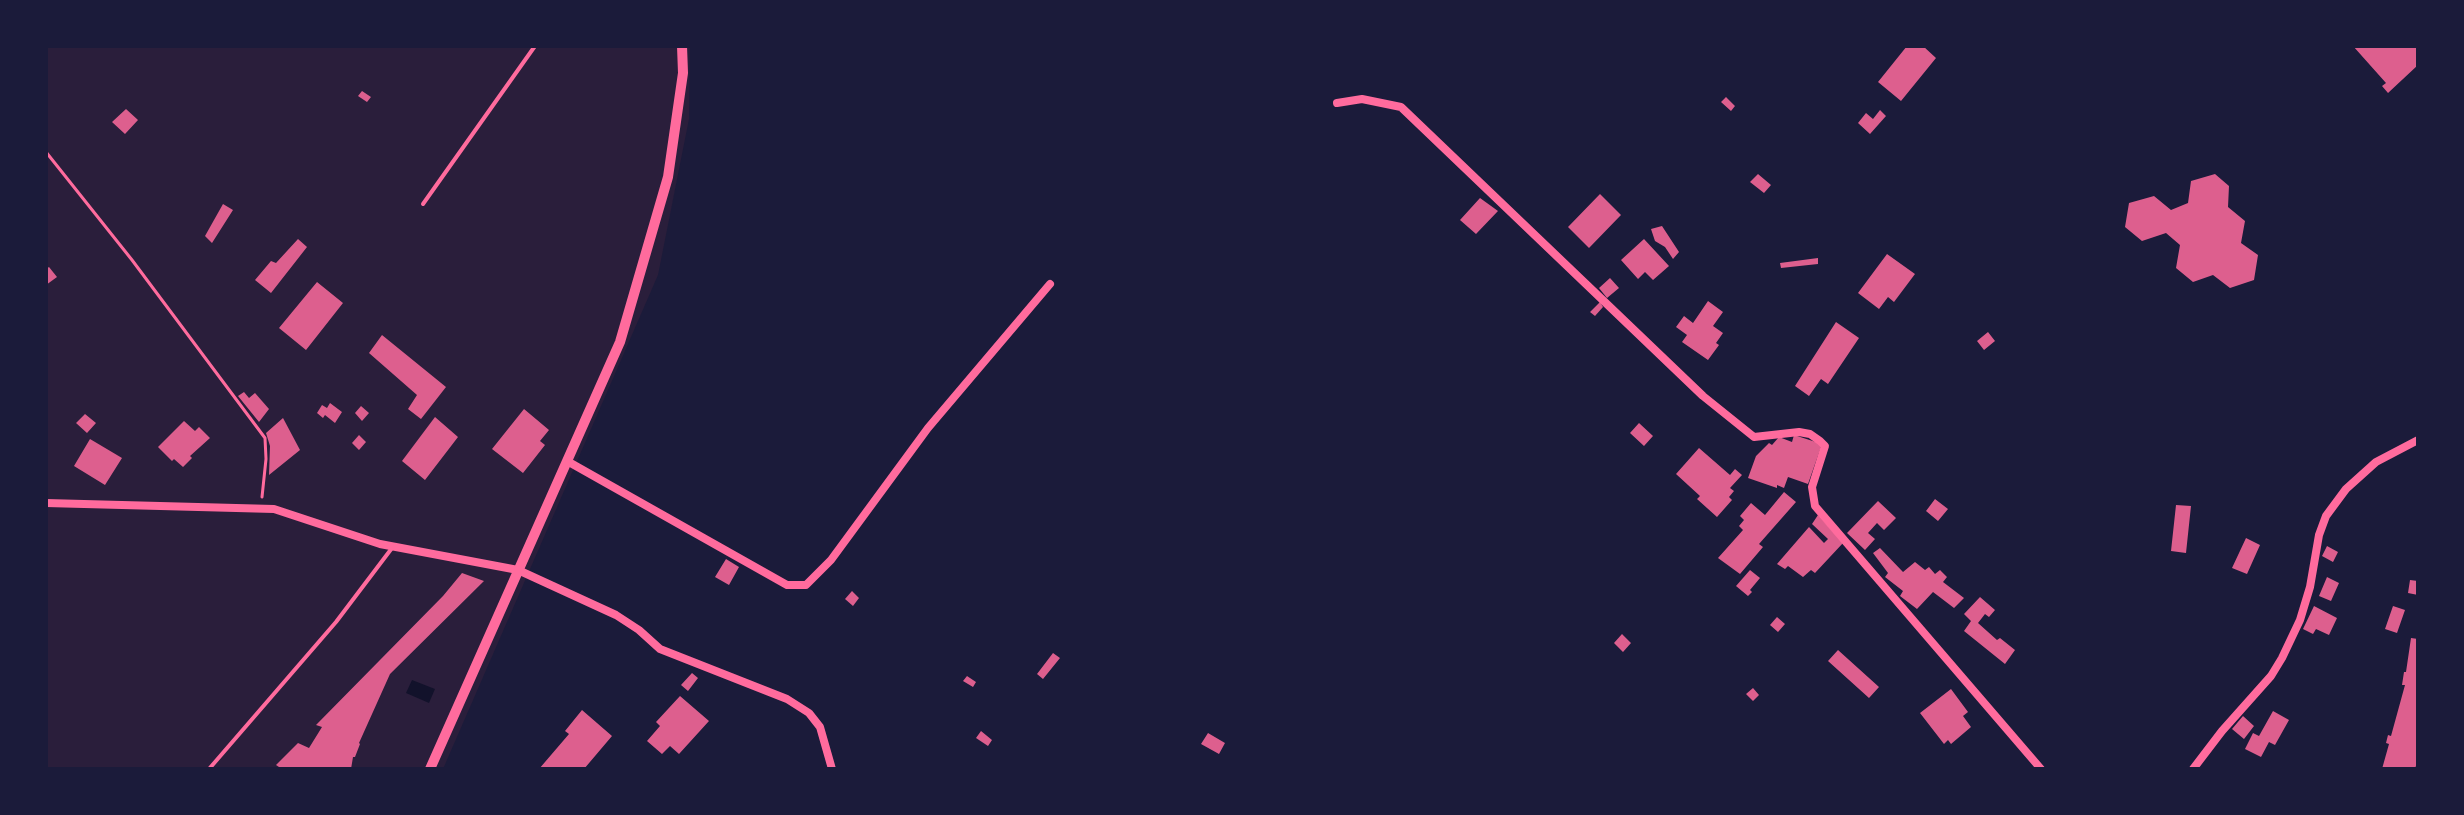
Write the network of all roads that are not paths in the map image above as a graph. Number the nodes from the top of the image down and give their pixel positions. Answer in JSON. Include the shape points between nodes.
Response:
{"nodes":[{"id":1,"x":535,"y":46,"type":"edge"},
{"id":2,"x":682,"y":46,"type":"edge"},
{"id":3,"x":1337,"y":103,"type":"dead end"},
{"id":4,"x":423,"y":204,"type":"dead end"},
{"id":5,"x":1050,"y":284,"type":"dead end"},
{"id":6,"x":2418,"y":440,"type":"edge"},
{"id":7,"x":567,"y":461,"type":"junction"},
{"id":8,"x":46,"y":503,"type":"edge"},
{"id":9,"x":393,"y":546,"type":"junction"},
{"id":10,"x":518,"y":570,"type":"junction"},
{"id":11,"x":209,"y":769,"type":"edge"},
{"id":12,"x":430,"y":769,"type":"edge"},
{"id":13,"x":832,"y":769,"type":"edge"},
{"id":14,"x":2041,"y":769,"type":"edge"},
{"id":15,"x":2193,"y":769,"type":"edge"}],
"edges":[{"from":1,"to":4,"type":"lane"},
{"from":2,"to":7,"type":"street","via":[[668,177],[620,342]]},
{"from":3,"to":14,"type":"street","via":[[1362,99],[1401,107],[1703,396],[1754,437],[1799,432],[1820,441],[1825,446],[1812,487],[1815,506]]},
{"from":5,"to":7,"type":"street","via":[[928,428],[831,560],[806,585],[787,585]]},
{"from":6,"to":15,"type":"street","via":[[2376,462],[2326,516],[2300,620],[2282,658]]},
{"from":7,"to":10,"type":"street"},
{"from":8,"to":9,"type":"street","via":[[274,509]]},
{"from":9,"to":10,"type":"street"},
{"from":9,"to":11,"type":"lane","via":[[336,622]]},
{"from":10,"to":12,"type":"street"},
{"from":10,"to":13,"type":"street","via":[[616,615],[660,649],[787,699],[820,727]]}]}
